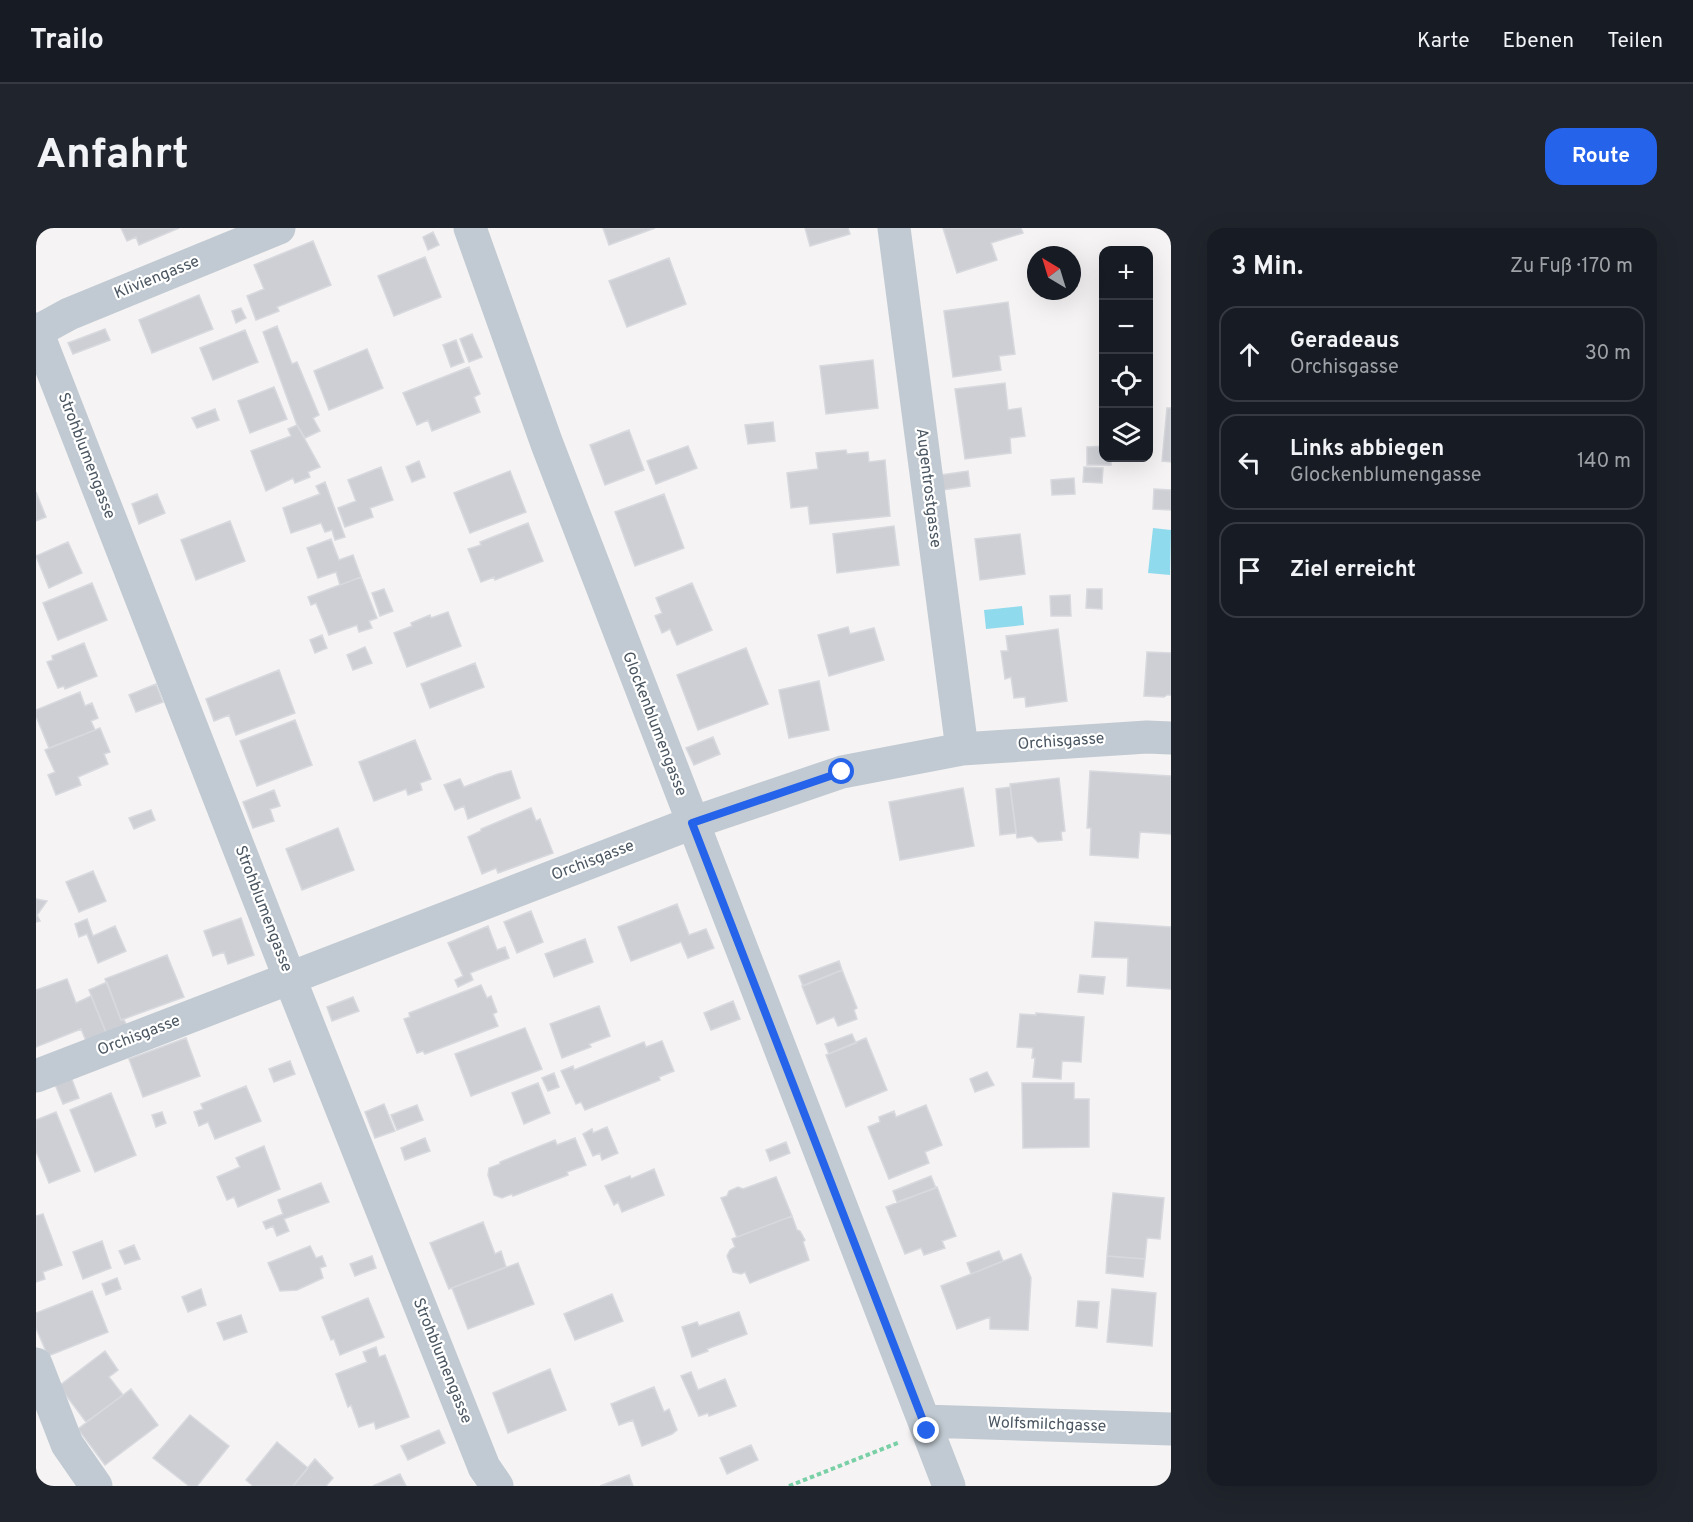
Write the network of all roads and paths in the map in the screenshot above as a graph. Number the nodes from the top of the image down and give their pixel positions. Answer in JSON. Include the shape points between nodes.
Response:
{"nodes":[{"id":1,"x":279,"y":228,"type":"edge"},
{"id":2,"x":470,"y":228,"type":"edge"},
{"id":3,"x":894,"y":228,"type":"edge"},
{"id":4,"x":36,"y":330,"type":"edge"},
{"id":5,"x":1171,"y":738,"type":"edge"},
{"id":6,"x":962,"y":749,"type":"junction"},
{"id":7,"x":692,"y":823,"type":"junction"},
{"id":8,"x":290,"y":979,"type":"junction"},
{"id":9,"x":36,"y":1076,"type":"edge"},
{"id":10,"x":36,"y":1364,"type":"edge"},
{"id":11,"x":926,"y":1426,"type":"junction"},
{"id":12,"x":1171,"y":1429,"type":"edge"},
{"id":13,"x":96,"y":1486,"type":"edge"},
{"id":14,"x":497,"y":1486,"type":"edge"},
{"id":15,"x":789,"y":1486,"type":"edge"},
{"id":16,"x":949,"y":1486,"type":"edge"}],
"edges":[{"from":1,"to":4,"type":"street","name":"Kliviengasse"},
{"from":2,"to":7,"type":"street","name":"Glockenblumengasse","via":[[547,444]]},
{"from":3,"to":6,"type":"street","name":"Augentrostgasse"},
{"from":4,"to":8,"type":"street","name":"Strohblumengasse"},
{"from":5,"to":6,"type":"street","name":"Orchisgasse"},
{"from":6,"to":7,"type":"street","name":"Orchisgasse","via":[[842,772]]},
{"from":7,"to":8,"type":"street","name":"Orchisgasse"},
{"from":7,"to":11,"type":"street","name":"Glockenblumengasse"},
{"from":8,"to":9,"type":"street","name":"Orchisgasse"},
{"from":8,"to":14,"type":"street","name":"Strohblumengasse","via":[[484,1467]]},
{"from":10,"to":13,"type":"street","via":[[67,1444]]},
{"from":11,"to":12,"type":"street","name":"Wolfsmilchgasse"},
{"from":11,"to":15,"type":"path"},
{"from":11,"to":16,"type":"street","name":"Glockenblumengasse"}]}
